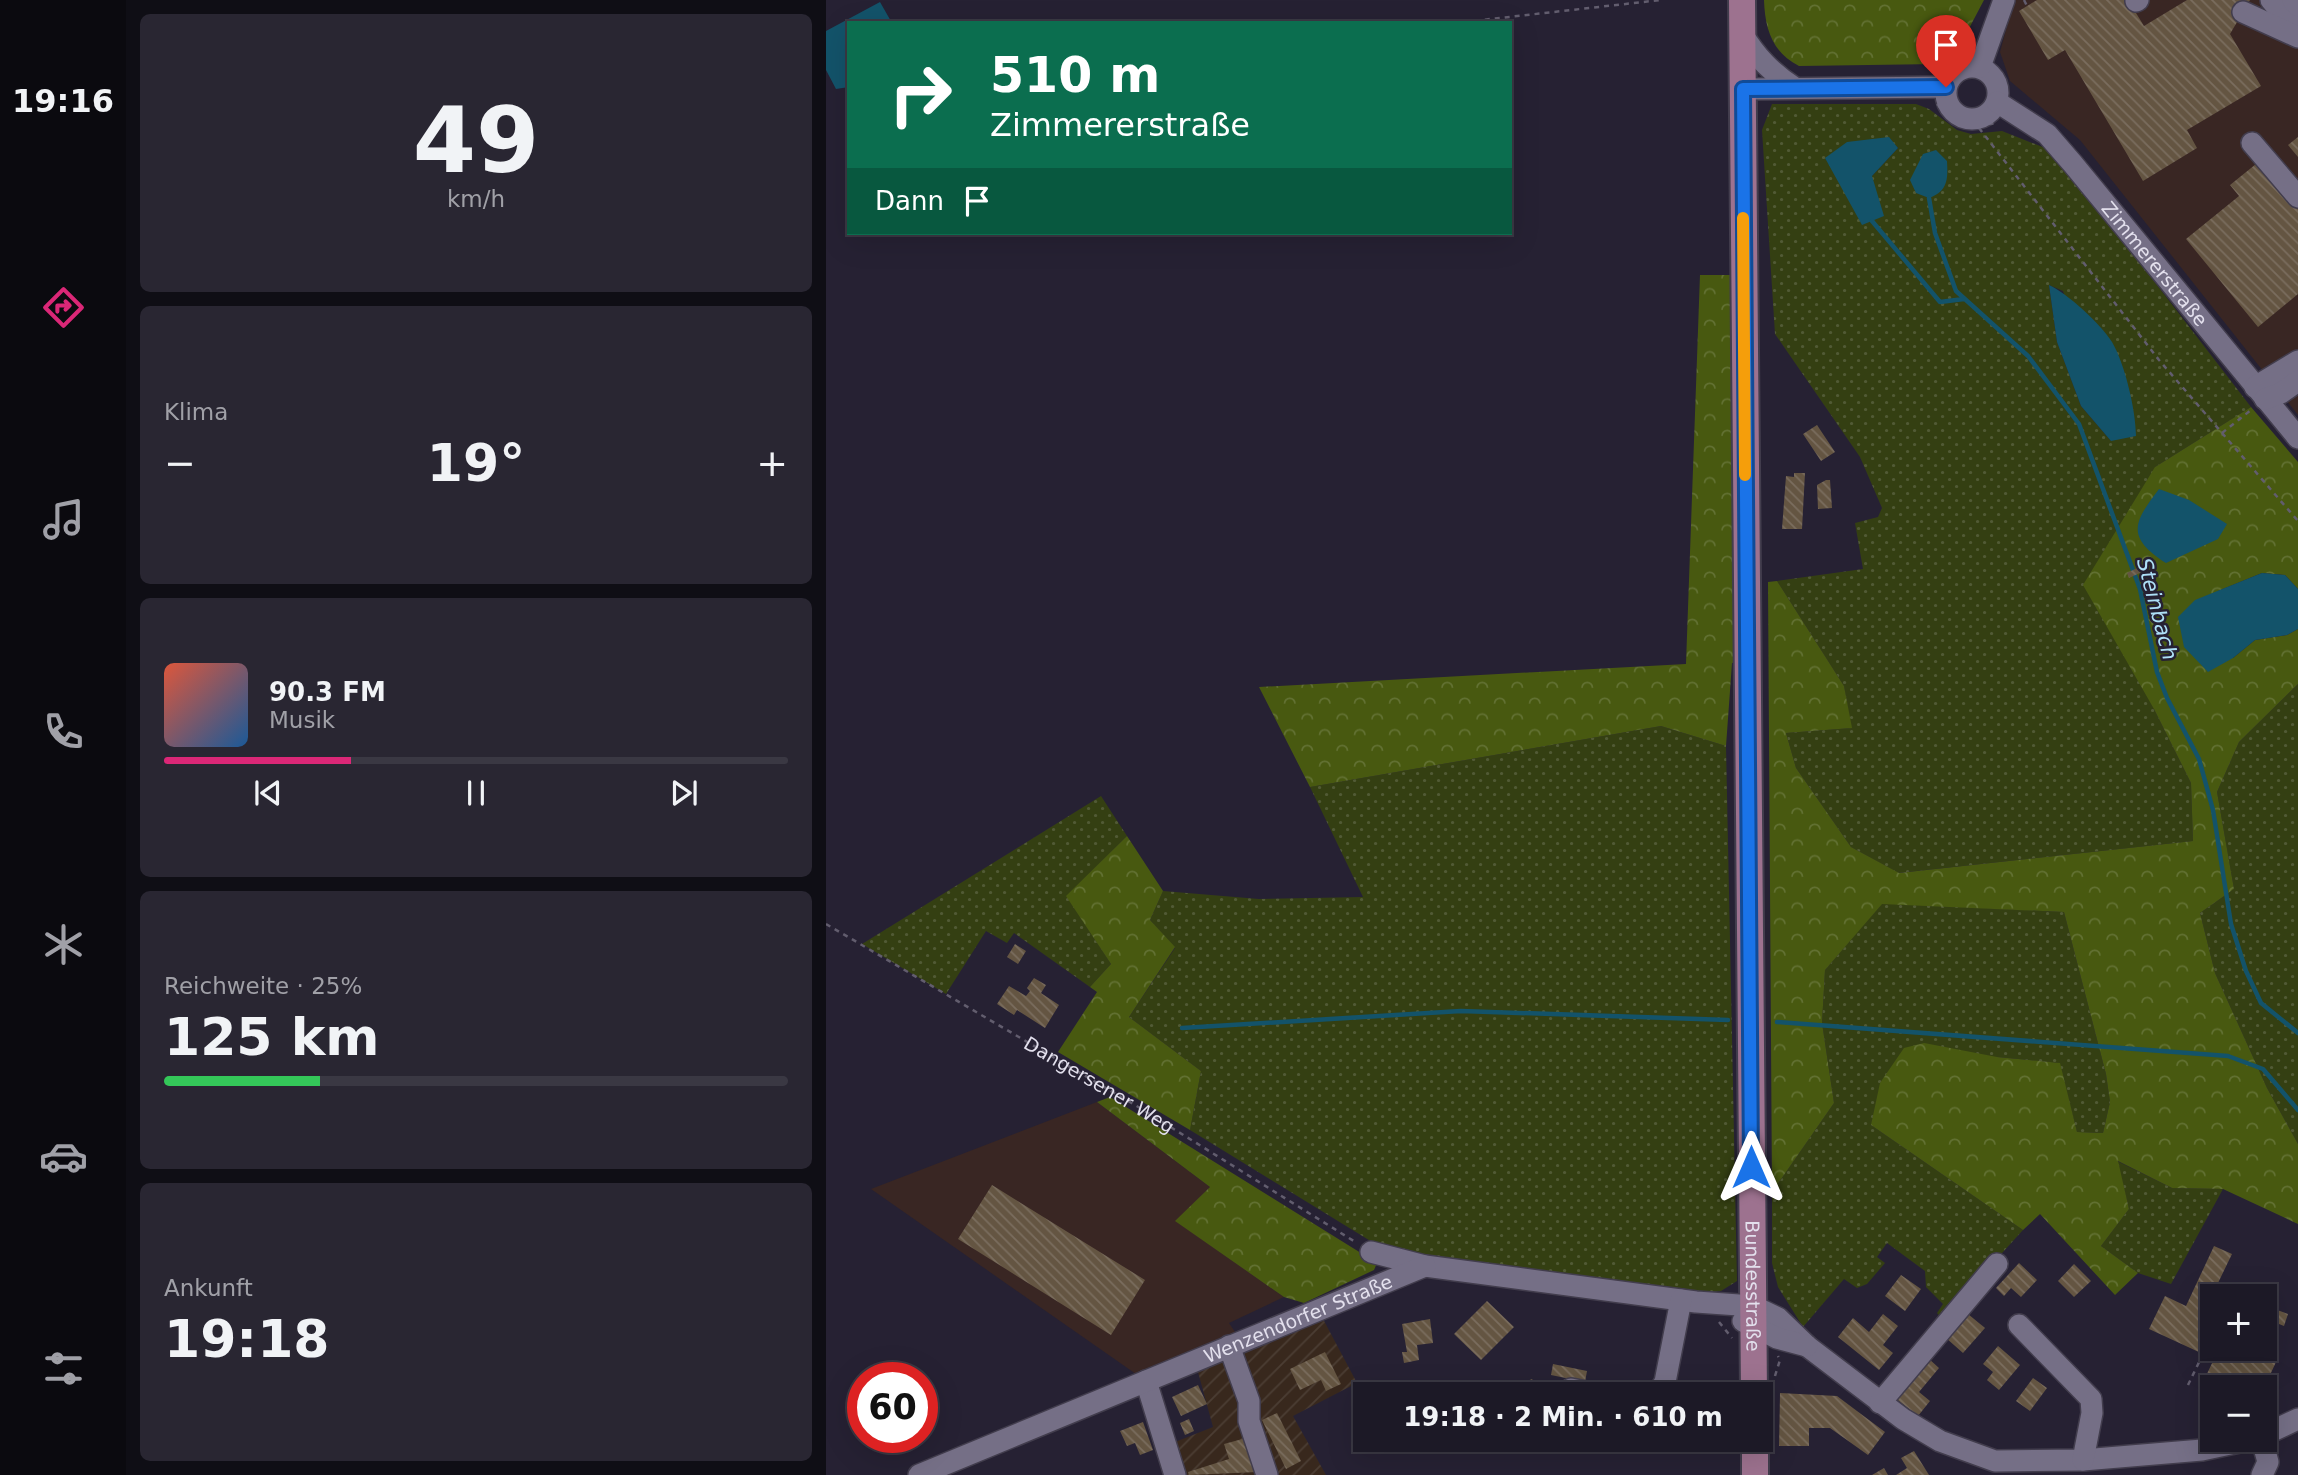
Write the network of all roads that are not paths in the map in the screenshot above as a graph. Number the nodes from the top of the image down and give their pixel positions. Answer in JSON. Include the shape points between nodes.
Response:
{"nodes":[{"id":1,"x":1742,"y":0,"type":"edge"},
{"id":2,"x":2004,"y":0,"type":"edge"},
{"id":3,"x":2271,"y":0,"type":"edge"},
{"id":4,"x":2293,"y":0,"type":"edge"},
{"id":5,"x":2298,"y":6,"type":"edge"},
{"id":6,"x":2243,"y":12,"type":"dead end"},
{"id":7,"x":1742,"y":33,"type":"junction"},
{"id":8,"x":2298,"y":34,"type":"edge"},
{"id":9,"x":1980,"y":67,"type":"junction"},
{"id":10,"x":1946,"y":87,"type":"junction"},
{"id":11,"x":1796,"y":88,"type":"junction"},
{"id":12,"x":1743,"y":89,"type":"junction"},
{"id":13,"x":1997,"y":102,"type":"junction"},
{"id":14,"x":2252,"y":143,"type":"dead end"},
{"id":15,"x":2298,"y":197,"type":"edge"},
{"id":16,"x":2298,"y":361,"type":"edge"},
{"id":17,"x":2298,"y":381,"type":"edge"},
{"id":18,"x":2260,"y":393,"type":"junction"},
{"id":19,"x":2298,"y":438,"type":"edge"},
{"id":20,"x":1365,"y":1248,"type":"road end"},
{"id":21,"x":1997,"y":1264,"type":"dead end"},
{"id":22,"x":1425,"y":1266,"type":"junction"},
{"id":23,"x":1688,"y":1301,"type":"junction"},
{"id":24,"x":1753,"y":1315,"type":"junction"},
{"id":25,"x":2019,"y":1325,"type":"dead end"},
{"id":26,"x":1229,"y":1346,"type":"junction"},
{"id":27,"x":1146,"y":1381,"type":"junction"},
{"id":28,"x":1665,"y":1382,"type":"edge"},
{"id":29,"x":1754,"y":1382,"type":"edge"},
{"id":30,"x":1880,"y":1403,"type":"junction"},
{"id":31,"x":2298,"y":1419,"type":"edge"},
{"id":32,"x":2277,"y":1429,"type":"edge"},
{"id":33,"x":2200,"y":1450,"type":"edge"},
{"id":34,"x":1755,"y":1452,"type":"edge"},
{"id":35,"x":2265,"y":1452,"type":"edge"},
{"id":36,"x":2073,"y":1465,"type":"edge"},
{"id":37,"x":1994,"y":1468,"type":"edge"},
{"id":38,"x":919,"y":1475,"type":"edge"},
{"id":39,"x":1175,"y":1475,"type":"edge"},
{"id":40,"x":1268,"y":1475,"type":"edge"},
{"id":41,"x":1755,"y":1475,"type":"edge"},
{"id":42,"x":2262,"y":1475,"type":"edge"}],
"edges":[{"from":1,"to":7,"type":"main road","name":"Bundesstraße"},
{"from":2,"to":9,"type":"street"},
{"from":3,"to":8,"type":"street"},
{"from":4,"to":5,"type":"street"},
{"from":6,"to":8,"type":"street"},
{"from":7,"to":11,"type":"street","via":[[1754,53]]},
{"from":7,"to":12,"type":"main road","name":"Bundesstraße"},
{"from":9,"to":10,"type":"street","via":[[1959,70]]},
{"from":9,"to":13,"type":"street","via":[[1996,81]]},
{"from":10,"to":11,"type":"street"},
{"from":10,"to":13,"type":"street","via":[[1950,107],[1965,118],[1984,116]]},
{"from":11,"to":12,"type":"street"},
{"from":12,"to":24,"type":"main road","name":"Bundesstraße"},
{"from":13,"to":18,"type":"street","name":"Zimmererstraße","via":[[2047,134]]},
{"from":14,"to":15,"type":"street"},
{"from":16,"to":18,"type":"street"},
{"from":17,"to":18,"type":"street","via":[[2281,393]]},
{"from":18,"to":19,"type":"street","name":"Zimmererstraße"},
{"from":20,"to":22,"type":"street"},
{"from":21,"to":30,"type":"street"},
{"from":22,"to":23,"type":"street","name":"Wenzendorfer Straße"},
{"from":22,"to":26,"type":"street","name":"Wenzendorfer Straße"},
{"from":23,"to":24,"type":"street","name":"Wenzendorfer Straße"},
{"from":23,"to":28,"type":"street"},
{"from":24,"to":29,"type":"main road","name":"Bundesstraße"},
{"from":24,"to":30,"type":"street","via":[[1777,1318]]},
{"from":25,"to":36,"type":"street","via":[[2091,1399],[2092,1413]]},
{"from":26,"to":27,"type":"street","name":"Wenzendorfer Straße"},
{"from":26,"to":40,"type":"street"},
{"from":27,"to":38,"type":"street","name":"Wenzendorfer Straße"},
{"from":27,"to":39,"type":"street"},
{"from":30,"to":37,"type":"street"},
{"from":31,"to":32,"type":"street"},
{"from":33,"to":36,"type":"street"},
{"from":34,"to":41,"type":"main road"},
{"from":35,"to":42,"type":"street","via":[[2268,1462]]},
{"from":36,"to":37,"type":"street"}]}
